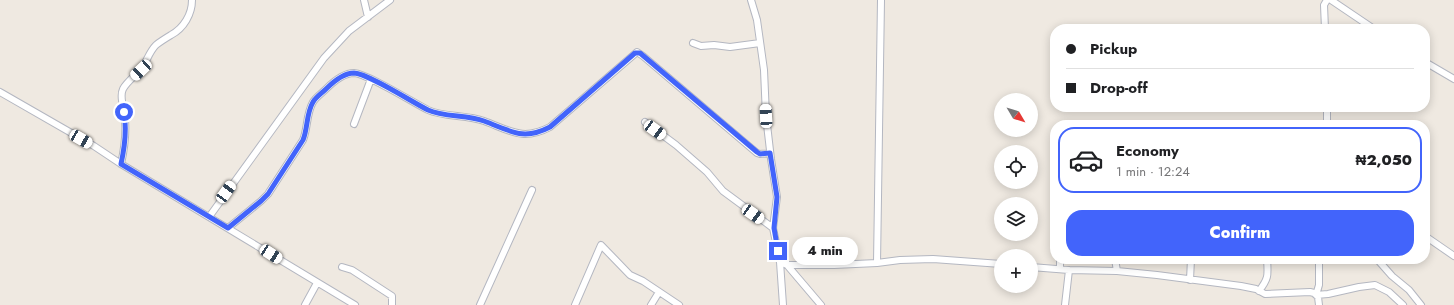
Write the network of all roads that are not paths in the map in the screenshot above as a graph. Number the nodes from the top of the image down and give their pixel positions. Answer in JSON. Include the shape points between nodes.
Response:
{"nodes":[{"id":1,"x":192,"y":0,"type":"edge"},
{"id":2,"x":364,"y":0,"type":"edge"},
{"id":3,"x":390,"y":0,"type":"edge"},
{"id":4,"x":751,"y":0,"type":"edge"},
{"id":5,"x":880,"y":0,"type":"edge"},
{"id":6,"x":1329,"y":0,"type":"edge"},
{"id":7,"x":368,"y":17,"type":"junction"},
{"id":8,"x":1325,"y":24,"type":"edge"},
{"id":9,"x":1366,"y":24,"type":"edge"},
{"id":10,"x":693,"y":43,"type":"dead end"},
{"id":11,"x":760,"y":43,"type":"junction"},
{"id":12,"x":1430,"y":65,"type":"edge"},
{"id":13,"x":371,"y":79,"type":"junction"},
{"id":14,"x":1454,"y":79,"type":"edge"},
{"id":15,"x":0,"y":92,"type":"edge"},
{"id":16,"x":645,"y":122,"type":"dead end"},
{"id":17,"x":354,"y":124,"type":"dead end"},
{"id":18,"x":770,"y":153,"type":"junction"},
{"id":19,"x":121,"y":164,"type":"junction"},
{"id":20,"x":532,"y":190,"type":"dead end"},
{"id":21,"x":209,"y":217,"type":"junction"},
{"id":22,"x":228,"y":228,"type":"junction"},
{"id":23,"x":774,"y":228,"type":"junction"},
{"id":24,"x":1430,"y":239,"type":"edge"},
{"id":25,"x":1454,"y":256,"type":"edge"},
{"id":26,"x":780,"y":262,"type":"junction"},
{"id":27,"x":877,"y":263,"type":"junction"},
{"id":28,"x":994,"y":263,"type":"edge"},
{"id":29,"x":1060,"y":264,"type":"edge"},
{"id":30,"x":1116,"y":264,"type":"edge"},
{"id":31,"x":1191,"y":264,"type":"edge"},
{"id":32,"x":1267,"y":264,"type":"edge"},
{"id":33,"x":1319,"y":264,"type":"edge"},
{"id":34,"x":1381,"y":264,"type":"edge"},
{"id":35,"x":787,"y":265,"type":"junction"},
{"id":36,"x":342,"y":267,"type":"dead end"},
{"id":37,"x":1038,"y":267,"type":"edge"},
{"id":38,"x":1060,"y":269,"type":"junction"},
{"id":39,"x":1069,"y":270,"type":"junction"},
{"id":40,"x":1117,"y":271,"type":"junction"},
{"id":41,"x":1190,"y":280,"type":"junction"},
{"id":42,"x":317,"y":283,"type":"junction"},
{"id":43,"x":1259,"y":291,"type":"junction"},
{"id":44,"x":659,"y":292,"type":"junction"},
{"id":45,"x":1316,"y":295,"type":"junction"},
{"id":46,"x":305,"y":305,"type":"edge"},
{"id":47,"x":355,"y":305,"type":"edge"},
{"id":48,"x":392,"y":305,"type":"edge"},
{"id":49,"x":480,"y":305,"type":"edge"},
{"id":50,"x":575,"y":305,"type":"edge"},
{"id":51,"x":651,"y":305,"type":"edge"},
{"id":52,"x":679,"y":305,"type":"edge"},
{"id":53,"x":783,"y":305,"type":"edge"},
{"id":54,"x":821,"y":305,"type":"edge"},
{"id":55,"x":1065,"y":305,"type":"edge"},
{"id":56,"x":1319,"y":305,"type":"edge"},
{"id":57,"x":1403,"y":305,"type":"edge"},
{"id":58,"x":1421,"y":305,"type":"edge"}],
"edges":[{"from":1,"to":19,"type":"street","via":[[189,17],[173,34],[151,50],[141,70],[122,92],[126,123]]},
{"from":2,"to":7,"type":"street"},
{"from":3,"to":7,"type":"street"},
{"from":4,"to":11,"type":"street"},
{"from":5,"to":27,"type":"street"},
{"from":6,"to":8,"type":"street","via":[[1324,5]]},
{"from":6,"to":9,"type":"street"},
{"from":7,"to":21,"type":"street","via":[[349,31],[324,58]]},
{"from":10,"to":11,"type":"street","via":[[701,46],[730,47]]},
{"from":11,"to":18,"type":"street"},
{"from":12,"to":14,"type":"street"},
{"from":13,"to":17,"type":"street"},
{"from":13,"to":18,"type":"street","via":[[430,111],[469,117],[520,135],[529,135],[550,127],[637,52],[757,152]]},
{"from":13,"to":22,"type":"street","via":[[355,73],[346,74],[334,81],[313,101],[306,120],[303,140],[268,194]]},
{"from":15,"to":19,"type":"street"},
{"from":16,"to":23,"type":"street","via":[[707,172],[723,191]]},
{"from":18,"to":23,"type":"street","via":[[777,197]]},
{"from":19,"to":21,"type":"street"},
{"from":20,"to":49,"type":"street"},
{"from":21,"to":22,"type":"street"},
{"from":22,"to":42,"type":"street"},
{"from":23,"to":26,"type":"street"},
{"from":24,"to":25,"type":"street"},
{"from":26,"to":35,"type":"street"},
{"from":26,"to":53,"type":"street"},
{"from":27,"to":28,"type":"street","via":[[933,259]]},
{"from":27,"to":35,"type":"street"},
{"from":29,"to":38,"type":"street"},
{"from":30,"to":40,"type":"street"},
{"from":31,"to":41,"type":"street"},
{"from":32,"to":43,"type":"street","via":[[1266,282]]},
{"from":33,"to":45,"type":"street","via":[[1319,285]]},
{"from":34,"to":58,"type":"street"},
{"from":35,"to":54,"type":"street"},
{"from":36,"to":48,"type":"street","via":[[352,270],[392,296]]},
{"from":37,"to":38,"type":"street"},
{"from":38,"to":39,"type":"street"},
{"from":39,"to":40,"type":"street"},
{"from":39,"to":55,"type":"street"},
{"from":40,"to":41,"type":"street"},
{"from":41,"to":43,"type":"street","via":[[1241,286]]},
{"from":42,"to":46,"type":"street"},
{"from":42,"to":47,"type":"street"},
{"from":43,"to":45,"type":"street","via":[[1265,294],[1310,292]]},
{"from":44,"to":50,"type":"street","via":[[630,275],[601,245]]},
{"from":44,"to":51,"type":"street"},
{"from":44,"to":52,"type":"street"},
{"from":45,"to":56,"type":"street"},
{"from":45,"to":57,"type":"street","via":[[1375,285],[1389,292]]}]}
